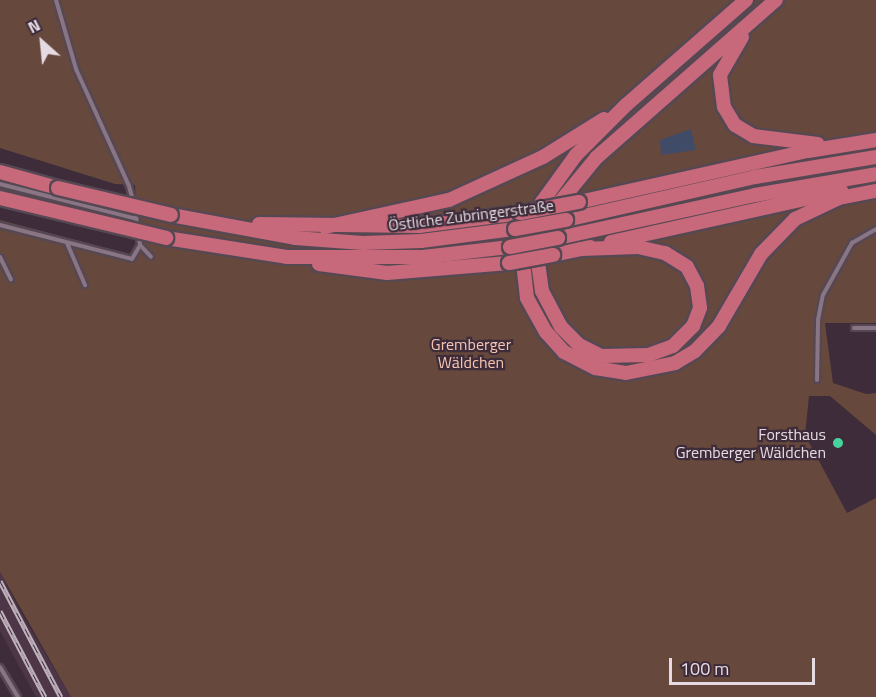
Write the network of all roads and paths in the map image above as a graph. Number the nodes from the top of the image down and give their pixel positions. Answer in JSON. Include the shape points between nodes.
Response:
{"nodes":[{"id":1,"x":56,"y":0,"type":"edge"},
{"id":2,"x":746,"y":0,"type":"edge"},
{"id":3,"x":776,"y":0,"type":"edge"},
{"id":4,"x":757,"y":17,"type":"junction"},
{"id":5,"x":626,"y":105,"type":"junction"},
{"id":6,"x":876,"y":140,"type":"edge"},
{"id":7,"x":838,"y":145,"type":"junction"},
{"id":8,"x":876,"y":157,"type":"edge"},
{"id":9,"x":0,"y":172,"type":"edge"},
{"id":10,"x":876,"y":174,"type":"edge"},
{"id":11,"x":0,"y":184,"type":"edge"},
{"id":12,"x":876,"y":189,"type":"edge"},
{"id":13,"x":0,"y":198,"type":"edge"},
{"id":14,"x":137,"y":219,"type":"junction"},
{"id":15,"x":215,"y":223,"type":"junction"},
{"id":16,"x":0,"y":225,"type":"edge"},
{"id":17,"x":325,"y":226,"type":"junction"},
{"id":18,"x":876,"y":229,"type":"edge"},
{"id":19,"x":67,"y":243,"type":"junction"},
{"id":20,"x":140,"y":245,"type":"junction"},
{"id":21,"x":581,"y":249,"type":"junction"},
{"id":22,"x":0,"y":257,"type":"edge"},
{"id":23,"x":151,"y":257,"type":"dead end"},
{"id":24,"x":287,"y":257,"type":"junction"},
{"id":25,"x":11,"y":280,"type":"dead end"},
{"id":26,"x":85,"y":285,"type":"dead end"},
{"id":27,"x":854,"y":328,"type":"dead end"},
{"id":28,"x":876,"y":328,"type":"edge"},
{"id":29,"x":817,"y":380,"type":"dead end"},
{"id":30,"x":0,"y":668,"type":"edge"},
{"id":31,"x":18,"y":697,"type":"edge"}],
"edges":[{"from":1,"to":14,"type":"lane","via":[[76,69],[129,186]]},
{"from":2,"to":5,"type":"highway"},
{"from":3,"to":4,"type":"highway"},
{"from":4,"to":7,"type":"highway","via":[[720,75],[724,107],[735,125],[753,136]]},
{"from":4,"to":21,"type":"highway","via":[[597,157],[560,202],[537,254],[542,291],[561,327],[579,345],[601,356],[648,355],[673,346],[693,326],[700,308],[697,286],[687,267],[665,253],[638,247]]},
{"from":5,"to":12,"type":"highway","via":[[576,155],[552,187],[532,219],[522,254],[527,298],[546,332],[564,352],[595,368],[626,373],[654,370],[695,351],[733,305],[761,254],[795,219],[839,198]]},
{"from":5,"to":17,"type":"highway","via":[[507,176],[449,200]]},
{"from":6,"to":7,"type":"highway"},
{"from":7,"to":17,"type":"highway","bridge":true,"via":[[520,213],[419,226]]},
{"from":8,"to":15,"type":"highway","name":"Östliche Zubringerstraße","bridge":true,"via":[[765,175],[566,220],[421,241],[363,243],[295,238]]},
{"from":9,"to":15,"type":"highway","name":"Östliche Zubringerstraße","bridge":true},
{"from":10,"to":24,"type":"highway","name":"Östliche Zubringerstraße","bridge":true,"via":[[755,195],[510,247],[423,257]]},
{"from":11,"to":14,"type":"lane"},
{"from":12,"to":21,"type":"highway","via":[[758,207]]},
{"from":13,"to":24,"type":"highway","name":"Östliche Zubringerstraße","bridge":true,"via":[[166,238]]},
{"from":14,"to":20,"type":"lane"},
{"from":15,"to":17,"type":"highway"},
{"from":16,"to":19,"type":"lane"},
{"from":18,"to":29,"type":"lane","via":[[852,243],[823,295],[818,320]]},
{"from":19,"to":20,"type":"lane","via":[[132,260]]},
{"from":19,"to":26,"type":"lane"},
{"from":20,"to":23,"type":"lane"},
{"from":21,"to":24,"type":"highway","bridge":true,"via":[[509,263],[387,273]]},
{"from":22,"to":25,"type":"lane"},
{"from":27,"to":28,"type":"lane"},
{"from":30,"to":31,"type":"lane"}]}
